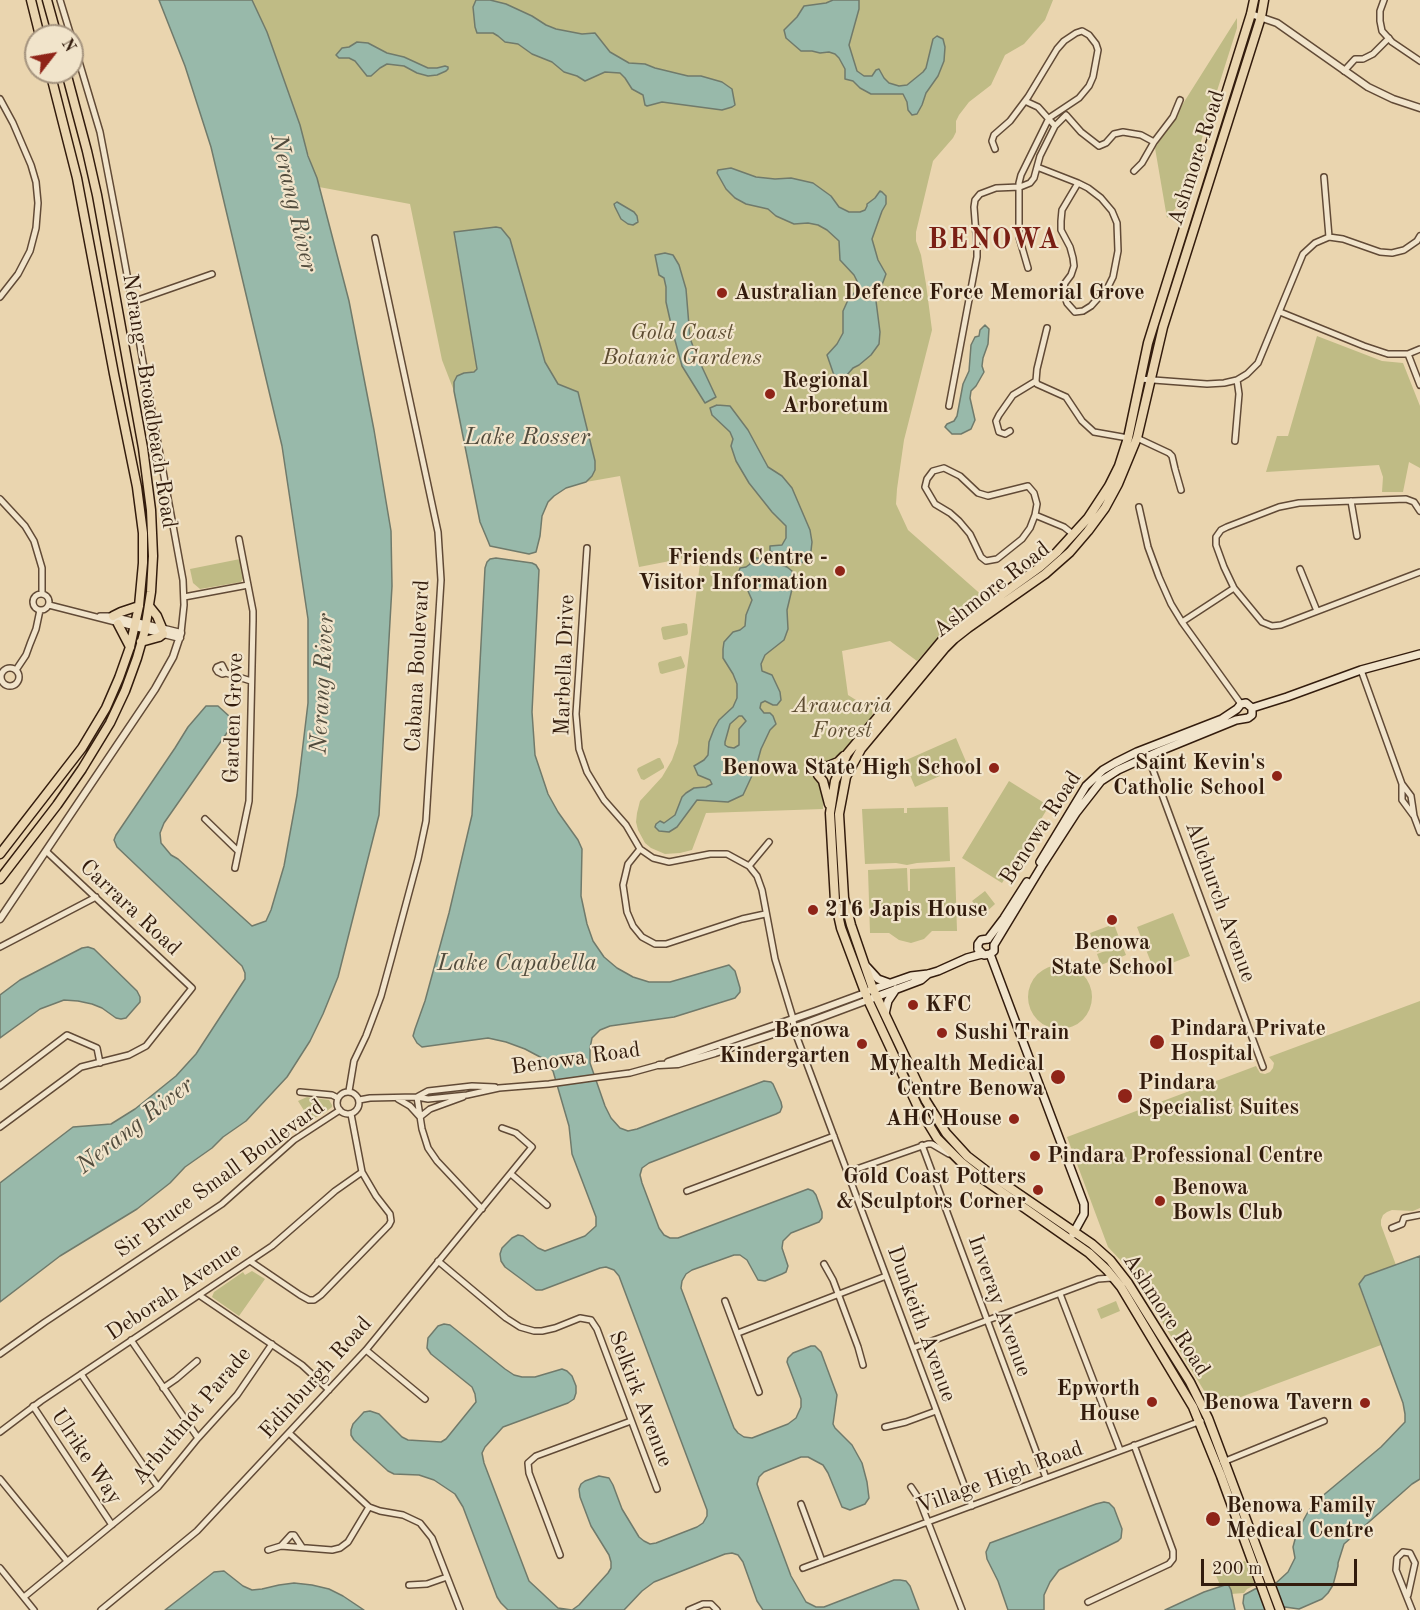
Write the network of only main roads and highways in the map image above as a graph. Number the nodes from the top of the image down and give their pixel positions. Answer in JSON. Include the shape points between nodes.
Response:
{"nodes":[{"id":1,"x":31,"y":0,"type":"edge"},
{"id":2,"x":47,"y":0,"type":"edge"},
{"id":3,"x":1254,"y":0,"type":"edge"},
{"id":4,"x":1264,"y":0,"type":"edge"},
{"id":5,"x":37,"y":24,"type":"edge"},
{"id":6,"x":54,"y":24,"type":"edge"},
{"id":7,"x":53,"y":84,"type":"edge"},
{"id":8,"x":69,"y":84,"type":"edge"},
{"id":9,"x":1133,"y":438,"type":"junction"},
{"id":10,"x":139,"y":606,"type":"junction"},
{"id":11,"x":149,"y":606,"type":"junction"},
{"id":12,"x":141,"y":642,"type":"junction"},
{"id":13,"x":130,"y":647,"type":"junction"},
{"id":14,"x":1420,"y":654,"type":"edge"},
{"id":15,"x":1239,"y":706,"type":"junction"},
{"id":16,"x":1252,"y":708,"type":"junction"},
{"id":17,"x":1243,"y":718,"type":"junction"},
{"id":18,"x":847,"y":754,"type":"junction"},
{"id":19,"x":830,"y":813,"type":"junction"},
{"id":20,"x":0,"y":854,"type":"edge"},
{"id":21,"x":0,"y":879,"type":"edge"},
{"id":22,"x":988,"y":939,"type":"junction"},
{"id":23,"x":994,"y":945,"type":"junction"},
{"id":24,"x":983,"y":953,"type":"junction"},
{"id":25,"x":862,"y":960,"type":"junction"},
{"id":26,"x":893,"y":986,"type":"junction"},
{"id":27,"x":870,"y":995,"type":"junction"},
{"id":28,"x":885,"y":1016,"type":"junction"},
{"id":29,"x":1075,"y":1231,"type":"junction"},
{"id":30,"x":1070,"y":1239,"type":"junction"},
{"id":31,"x":1221,"y":1463,"type":"junction"},
{"id":32,"x":1264,"y":1578,"type":"junction"},
{"id":33,"x":1270,"y":1610,"type":"edge"},
{"id":34,"x":1280,"y":1610,"type":"edge"}],
"edges":[{"from":1,"to":5,"type":"main road"},
{"from":2,"to":6,"type":"main road"},
{"from":3,"to":9,"type":"main road","name":"Ashmore Road","via":[[1148,343]]},
{"from":4,"to":9,"type":"main road","name":"Ashmore Road","via":[[1163,327],[1144,410]]},
{"from":7,"to":10,"type":"main road","name":"Nerang - Broadbeach Road","via":[[77,178],[137,488],[143,548]]},
{"from":8,"to":11,"type":"main road","name":"Nerang - Broadbeach Road","via":[[96,195],[149,487],[153,547]]},
{"from":9,"to":18,"type":"main road","name":"Ashmore Road","via":[[1109,486],[1074,535],[1040,567],[944,638]]},
{"from":9,"to":25,"type":"main road","name":"Ashmore Road","via":[[1118,484],[1105,508],[1070,552],[954,639],[867,740],[850,768],[838,814],[839,831],[844,898]]},
{"from":10,"to":13,"type":"main road","name":"Nerang - Broadbeach Road"},
{"from":10,"to":13,"type":"main road","via":[[116,620]]},
{"from":11,"to":12,"type":"main road","name":"Nerang - Broadbeach Road"},
{"from":11,"to":12,"type":"main road","via":[[162,631],[159,637]]},
{"from":12,"to":21,"type":"main road","name":"Nerang - Broadbeach Road","via":[[110,723],[57,805]]},
{"from":13,"to":20,"type":"main road","name":"Nerang - Broadbeach Road","via":[[112,695],[89,736]]},
{"from":14,"to":16,"type":"main road"},
{"from":15,"to":16,"type":"main road","via":[[1249,704]]},
{"from":15,"to":17,"type":"main road","via":[[1238,714]]},
{"from":15,"to":22,"type":"main road","name":"Benowa Road","via":[[1222,719],[1114,763],[1093,778]]},
{"from":16,"to":17,"type":"main road","via":[[1252,715]]},
{"from":17,"to":23,"type":"main road","name":"Benowa Road","via":[[1107,776],[1043,864]]},
{"from":18,"to":19,"type":"main road","name":"Ashmore Road","via":[[835,781]]},
{"from":18,"to":19,"type":"main road","via":[[818,771],[824,781]]},
{"from":19,"to":27,"type":"main road","name":"Ashmore Road","via":[[835,902],[844,936]]},
{"from":22,"to":23,"type":"main road"},
{"from":22,"to":24,"type":"main road","via":[[979,942]]},
{"from":23,"to":24,"type":"main road","via":[[994,951]]},
{"from":24,"to":26,"type":"main road","name":"Benowa Road","via":[[921,980]]},
{"from":24,"to":29,"type":"main road","via":[[1084,1204],[1084,1214]]},
{"from":25,"to":26,"type":"main road","via":[[878,979]]},
{"from":25,"to":27,"type":"main road","name":"Ashmore Road"},
{"from":26,"to":27,"type":"main road","name":"Benowa Road"},
{"from":26,"to":28,"type":"main road"},
{"from":27,"to":28,"type":"main road","name":"Ashmore Road"},
{"from":27,"to":30,"type":"main road","name":"Ashmore Road","via":[[917,1105],[937,1138],[976,1174]]},
{"from":28,"to":29,"type":"main road","name":"Ashmore Road","via":[[937,1122],[958,1148]]},
{"from":29,"to":30,"type":"main road"},
{"from":29,"to":31,"type":"main road","name":"Ashmore Road","via":[[1110,1260],[1128,1283],[1190,1382],[1208,1418]]},
{"from":30,"to":31,"type":"main road","name":"Ashmore Road","via":[[1100,1262],[1115,1280],[1185,1392]]},
{"from":31,"to":32,"type":"main road","name":"Ashmore Road"},
{"from":32,"to":33,"type":"main road","name":"Ashmore Road"},
{"from":32,"to":34,"type":"main road","name":"Ashmore Road"}]}
